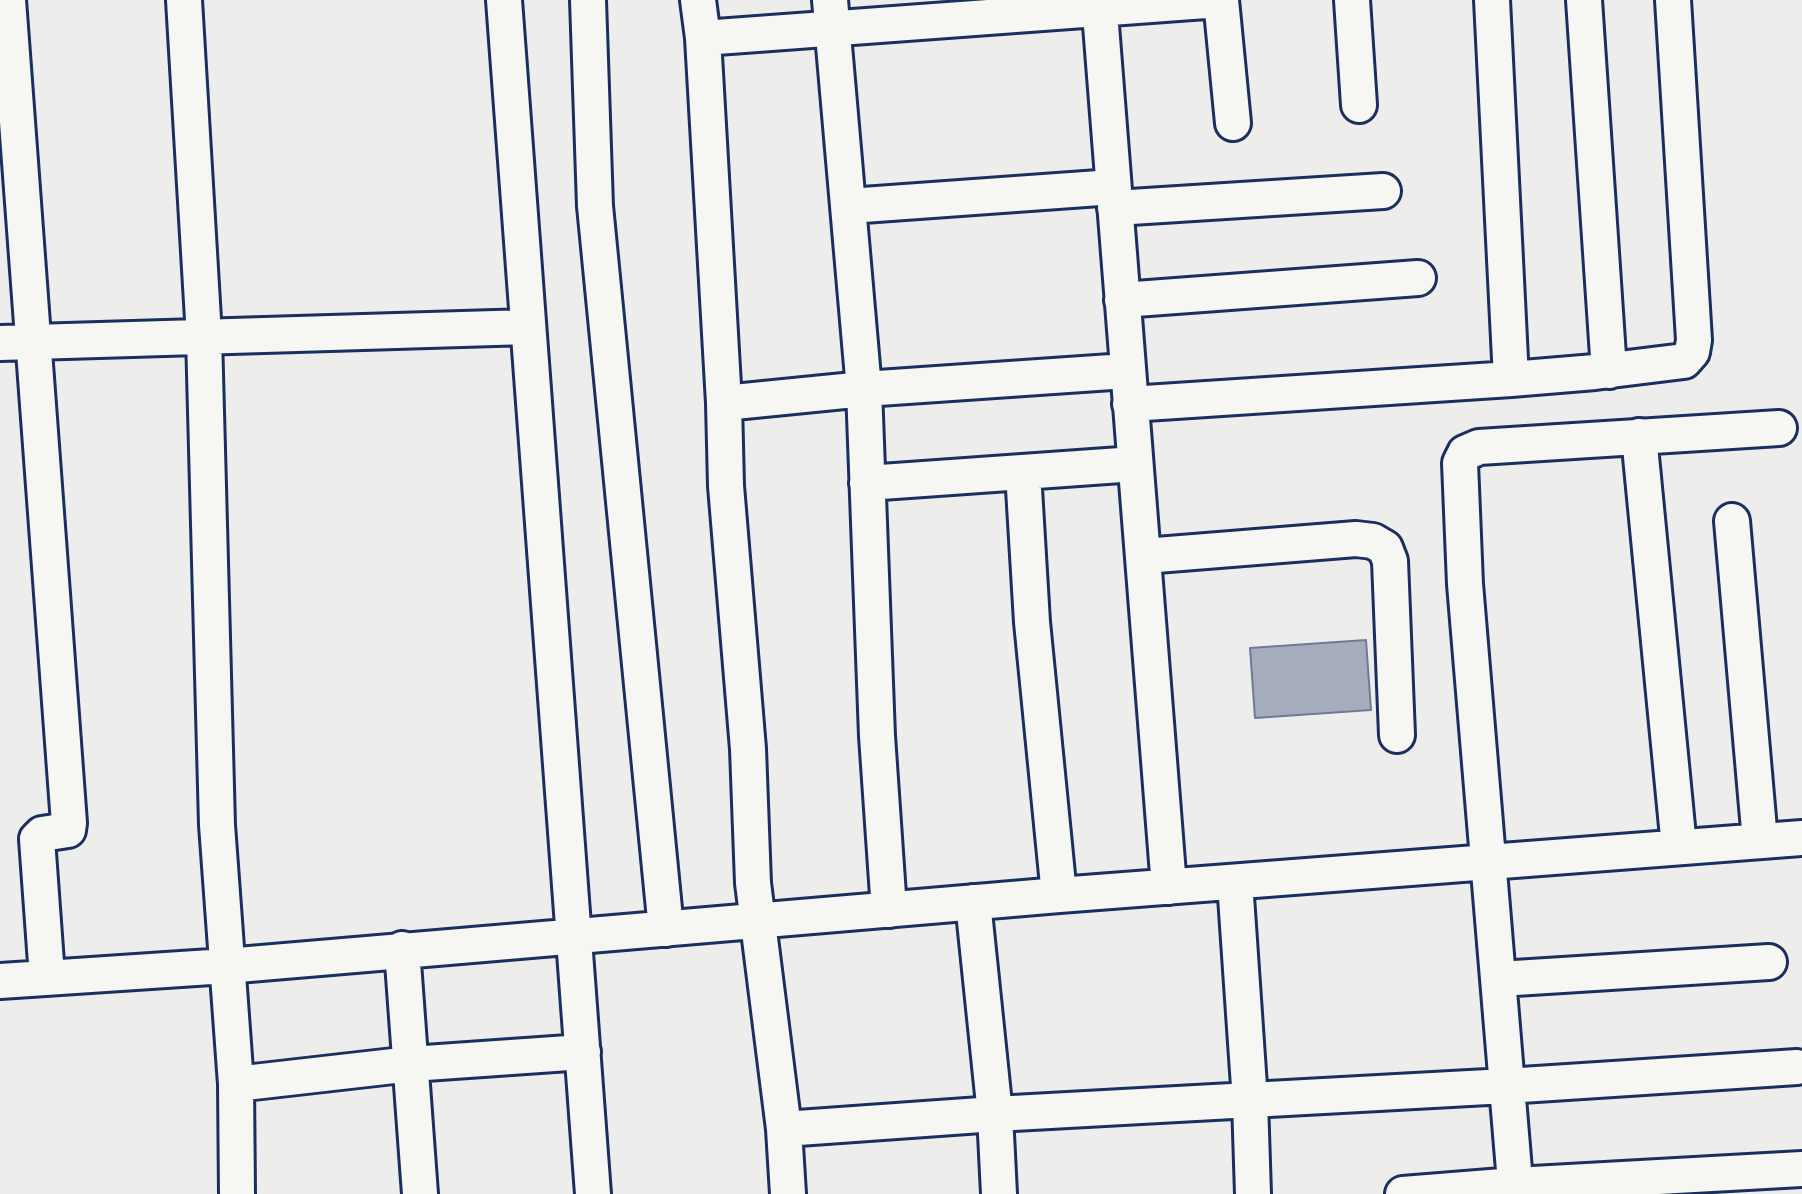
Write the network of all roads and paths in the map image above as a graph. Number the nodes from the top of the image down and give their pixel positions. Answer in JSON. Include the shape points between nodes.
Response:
{"nodes":[{"id":1,"x":8,"y":0,"type":"edge"},
{"id":2,"x":184,"y":0,"type":"edge"},
{"id":3,"x":504,"y":0,"type":"edge"},
{"id":4,"x":588,"y":0,"type":"edge"},
{"id":5,"x":698,"y":0,"type":"edge"},
{"id":6,"x":1220,"y":0,"type":"edge"},
{"id":7,"x":1352,"y":0,"type":"edge"},
{"id":8,"x":1492,"y":0,"type":"edge"},
{"id":9,"x":1584,"y":0,"type":"edge"},
{"id":10,"x":1673,"y":0,"type":"edge"},
{"id":11,"x":1100,"y":4,"type":"edge"},
{"id":12,"x":831,"y":14,"type":"edge"},
{"id":13,"x":703,"y":38,"type":"junction"},
{"id":14,"x":1359,"y":105,"type":"dead end"},
{"id":15,"x":1233,"y":123,"type":"dead end"},
{"id":16,"x":1383,"y":191,"type":"dead end"},
{"id":17,"x":1114,"y":197,"type":"junction"},
{"id":18,"x":849,"y":206,"type":"junction"},
{"id":19,"x":1418,"y":278,"type":"dead end"},
{"id":20,"x":1122,"y":300,"type":"junction"},
{"id":21,"x":528,"y":327,"type":"junction"},
{"id":22,"x":204,"y":336,"type":"junction"},
{"id":23,"x":35,"y":342,"type":"junction"},
{"id":24,"x":0,"y":343,"type":"edge"},
{"id":25,"x":1609,"y":371,"type":"junction"},
{"id":26,"x":1511,"y":379,"type":"junction"},
{"id":27,"x":1128,"y":388,"type":"junction"},
{"id":28,"x":864,"y":389,"type":"junction"},
{"id":29,"x":724,"y":403,"type":"junction"},
{"id":30,"x":1779,"y":428,"type":"dead end"},
{"id":31,"x":1639,"y":436,"type":"junction"},
{"id":32,"x":1135,"y":464,"type":"junction"},
{"id":33,"x":1023,"y":472,"type":"junction"},
{"id":34,"x":867,"y":483,"type":"junction"},
{"id":35,"x":1732,"y":521,"type":"dead end"},
{"id":36,"x":1144,"y":556,"type":"junction"},
{"id":37,"x":1397,"y":735,"type":"dead end"},
{"id":38,"x":1802,"y":838,"type":"edge"},
{"id":39,"x":1760,"y":841,"type":"junction"},
{"id":40,"x":1679,"y":847,"type":"junction"},
{"id":41,"x":1489,"y":862,"type":"junction"},
{"id":42,"x":1235,"y":882,"type":"junction"},
{"id":43,"x":1169,"y":887,"type":"junction"},
{"id":44,"x":1059,"y":895,"type":"junction"},
{"id":45,"x":973,"y":902,"type":"junction"},
{"id":46,"x":889,"y":910,"type":"junction"},
{"id":47,"x":759,"y":922,"type":"junction"},
{"id":48,"x":666,"y":929,"type":"junction"},
{"id":49,"x":574,"y":936,"type":"junction"},
{"id":50,"x":402,"y":949,"type":"junction"},
{"id":51,"x":1769,"y":962,"type":"dead end"},
{"id":52,"x":226,"y":966,"type":"junction"},
{"id":53,"x":47,"y":977,"type":"junction"},
{"id":54,"x":1499,"y":979,"type":"junction"},
{"id":55,"x":0,"y":981,"type":"edge"},
{"id":56,"x":583,"y":1052,"type":"junction"},
{"id":57,"x":411,"y":1064,"type":"junction"},
{"id":58,"x":1797,"y":1067,"type":"dead end"},
{"id":59,"x":236,"y":1084,"type":"junction"},
{"id":60,"x":1506,"y":1086,"type":"junction"},
{"id":61,"x":1250,"y":1101,"type":"junction"},
{"id":62,"x":995,"y":1114,"type":"junction"},
{"id":63,"x":784,"y":1129,"type":"junction"},
{"id":64,"x":1802,"y":1169,"type":"edge"},
{"id":65,"x":1515,"y":1189,"type":"edge"},
{"id":66,"x":237,"y":1194,"type":"edge"},
{"id":67,"x":420,"y":1194,"type":"edge"},
{"id":68,"x":593,"y":1194,"type":"edge"},
{"id":69,"x":788,"y":1194,"type":"edge"},
{"id":70,"x":999,"y":1194,"type":"edge"},
{"id":71,"x":1253,"y":1194,"type":"edge"},
{"id":72,"x":1403,"y":1194,"type":"edge"}],
"edges":[{"from":1,"to":23,"type":"street"},
{"from":2,"to":22,"type":"street"},
{"from":3,"to":21,"type":"street"},
{"from":4,"to":48,"type":"street","via":[[595,206]]},
{"from":5,"to":13,"type":"street"},
{"from":6,"to":11,"type":"street"},
{"from":6,"to":15,"type":"street"},
{"from":7,"to":14,"type":"street"},
{"from":8,"to":26,"type":"street"},
{"from":9,"to":25,"type":"street"},
{"from":10,"to":25,"type":"street","via":[[1692,352],[1684,361]]},
{"from":11,"to":12,"type":"street"},
{"from":11,"to":17,"type":"street"},
{"from":12,"to":13,"type":"street"},
{"from":12,"to":18,"type":"street"},
{"from":13,"to":29,"type":"street"},
{"from":16,"to":17,"type":"street"},
{"from":17,"to":18,"type":"street"},
{"from":17,"to":20,"type":"street"},
{"from":18,"to":28,"type":"street"},
{"from":19,"to":20,"type":"street"},
{"from":20,"to":27,"type":"street"},
{"from":21,"to":22,"type":"street"},
{"from":21,"to":49,"type":"street"},
{"from":22,"to":23,"type":"street"},
{"from":22,"to":52,"type":"street","via":[[217,825]]},
{"from":23,"to":24,"type":"street"},
{"from":23,"to":53,"type":"street","via":[[69,823],[68,830],[37,839]]},
{"from":25,"to":26,"type":"street"},
{"from":26,"to":27,"type":"street"},
{"from":27,"to":28,"type":"street"},
{"from":27,"to":32,"type":"street"},
{"from":28,"to":29,"type":"street"},
{"from":28,"to":34,"type":"street"},
{"from":29,"to":47,"type":"street"},
{"from":30,"to":31,"type":"street"},
{"from":31,"to":40,"type":"street"},
{"from":31,"to":41,"type":"street","via":[[1479,447],[1465,453],[1460,463]]},
{"from":32,"to":33,"type":"street"},
{"from":32,"to":36,"type":"street"},
{"from":33,"to":34,"type":"street"},
{"from":33,"to":44,"type":"street"},
{"from":34,"to":46,"type":"street"},
{"from":35,"to":39,"type":"street"},
{"from":36,"to":37,"type":"street","via":[[1356,539],[1385,548],[1390,561]]},
{"from":36,"to":43,"type":"street"},
{"from":38,"to":39,"type":"street"},
{"from":39,"to":40,"type":"street"},
{"from":40,"to":41,"type":"street"},
{"from":41,"to":42,"type":"street"},
{"from":41,"to":54,"type":"street"},
{"from":42,"to":43,"type":"street"},
{"from":42,"to":61,"type":"street"},
{"from":43,"to":44,"type":"street"},
{"from":44,"to":45,"type":"street"},
{"from":45,"to":46,"type":"street"},
{"from":45,"to":62,"type":"street"},
{"from":46,"to":47,"type":"street"},
{"from":47,"to":48,"type":"street"},
{"from":47,"to":63,"type":"street"},
{"from":48,"to":49,"type":"street"},
{"from":49,"to":50,"type":"street"},
{"from":49,"to":56,"type":"street"},
{"from":50,"to":52,"type":"street"},
{"from":50,"to":57,"type":"street"},
{"from":51,"to":54,"type":"street"},
{"from":52,"to":53,"type":"street"},
{"from":52,"to":59,"type":"street"},
{"from":53,"to":55,"type":"street"},
{"from":54,"to":60,"type":"street"},
{"from":56,"to":57,"type":"street"},
{"from":56,"to":68,"type":"street"},
{"from":57,"to":59,"type":"street"},
{"from":57,"to":67,"type":"street"},
{"from":58,"to":60,"type":"street"},
{"from":59,"to":66,"type":"street"},
{"from":60,"to":61,"type":"street"},
{"from":60,"to":65,"type":"street"},
{"from":61,"to":62,"type":"street"},
{"from":61,"to":71,"type":"street"},
{"from":62,"to":63,"type":"street"},
{"from":62,"to":70,"type":"street"},
{"from":63,"to":69,"type":"street"},
{"from":64,"to":65,"type":"street"},
{"from":65,"to":72,"type":"street"}]}
